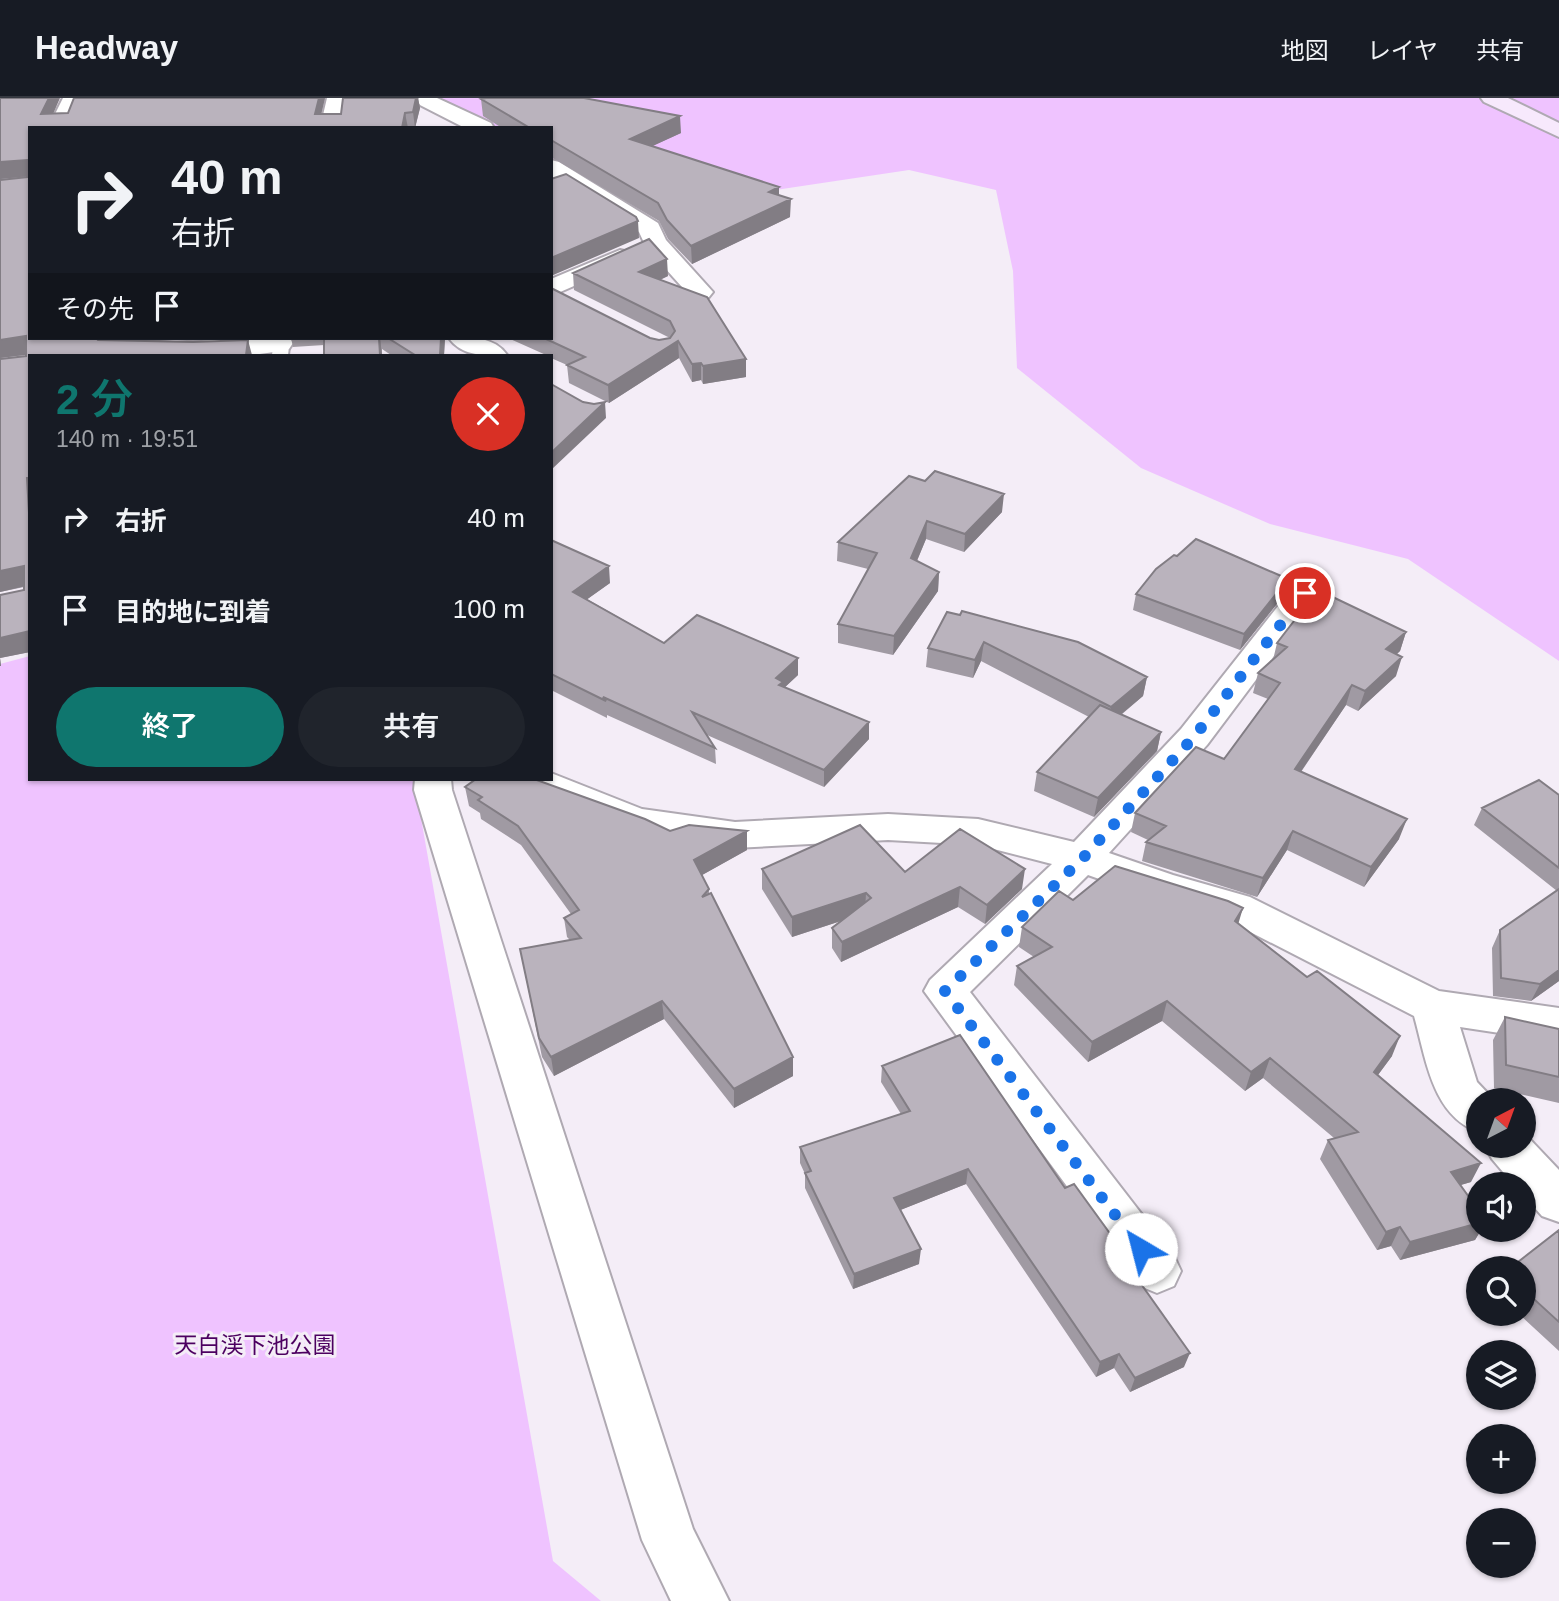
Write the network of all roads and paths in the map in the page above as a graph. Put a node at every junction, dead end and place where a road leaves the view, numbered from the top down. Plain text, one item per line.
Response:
1 (73, 98) edge
2 (337, 98) edge
3 (1492, 98) edge
4 (1528, 98) edge
5 (427, 101) dead end
6 (1559, 113) edge
7 (60, 126) edge
8 (331, 126) edge
9 (479, 126) edge
10 (1559, 131) edge
11 (553, 168) edge
12 (655, 242) junction
13 (553, 288) edge
14 (553, 290) edge
15 (700, 292) edge
16 (576, 303) edge
17 (466, 340) edge
18 (281, 345) edge
19 (133, 354) edge
20 (493, 354) edge
21 (1305, 593) dead end
22 (433, 781) edge
23 (536, 781) edge
24 (1083, 858) junction
25 (1432, 1006) junction
26 (1559, 1025) edge
27 (1466, 1100) edge
28 (1519, 1158) edge
29 (1559, 1202) edge
30 (1157, 1271) dead end
31 (701, 1601) edge

1 - 7 street
2 - 8 street
3 - 10 street
4 - 6 street
5 - 9 street
11 - 12 street
12 - 13 street
12 - 15 street
14 - 16 street
17 - 20 street
18 - 19 street
21 - 24 street
22 - 31 street
23 - 24 street
24 - 25 street
24 - 30 street
25 - 26 street
25 - 27 street
28 - 29 street

